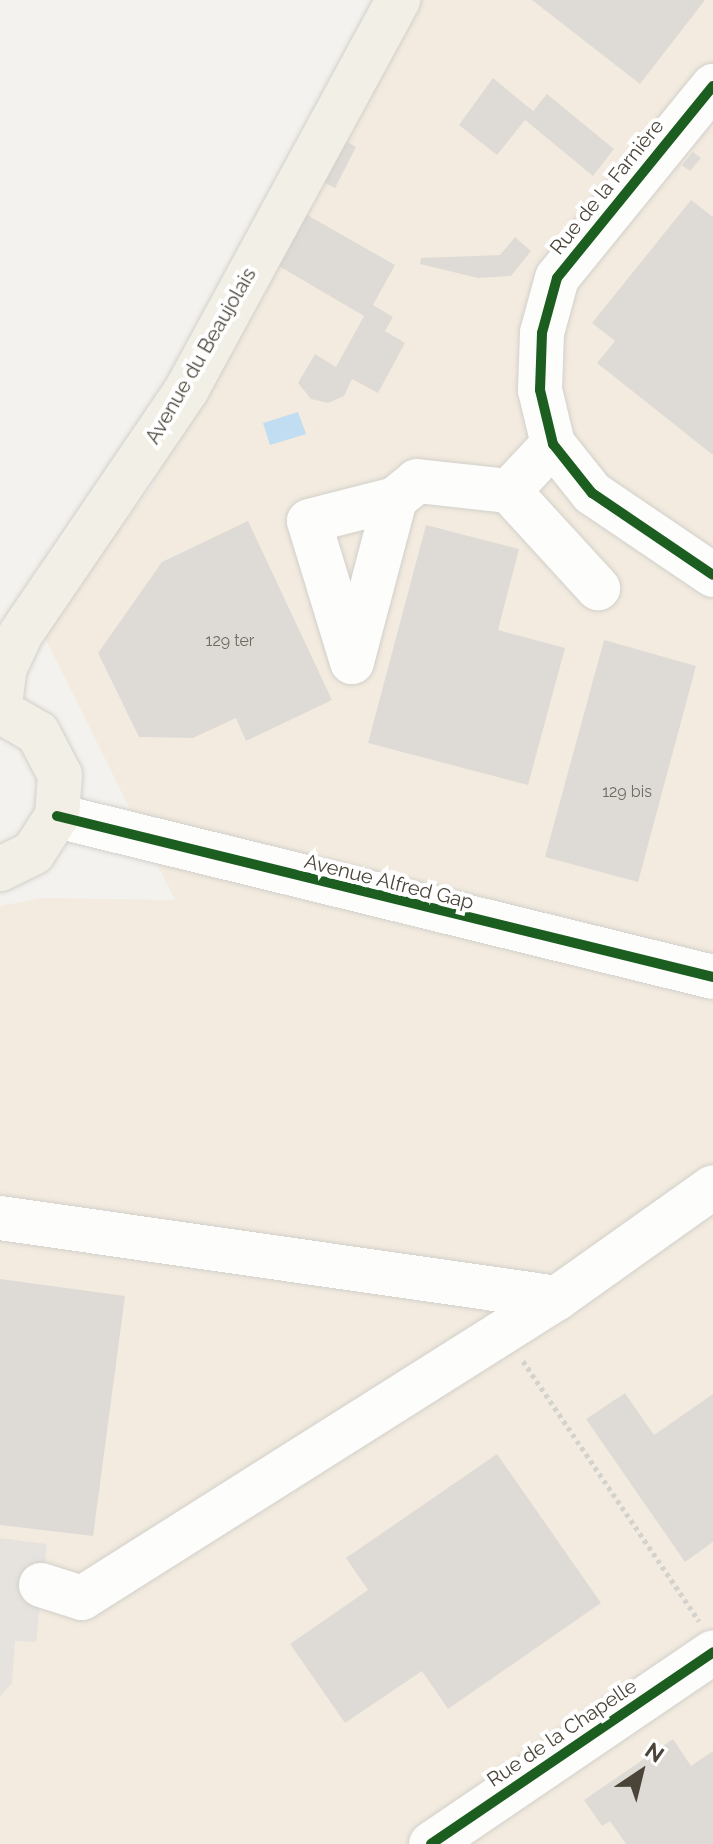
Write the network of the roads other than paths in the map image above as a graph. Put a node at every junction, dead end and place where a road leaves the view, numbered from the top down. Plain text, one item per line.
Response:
1 (398, 0) edge
2 (713, 86) edge
3 (553, 444) junction
4 (509, 491) junction
5 (395, 499) dead end
6 (713, 575) edge
7 (598, 588) dead end
8 (0, 708) edge
9 (57, 816) junction
10 (0, 869) edge
11 (713, 977) edge
12 (713, 1187) edge
13 (0, 1218) edge
14 (557, 1298) junction
15 (41, 1585) dead end
16 (709, 1640) edge
17 (431, 1844) edge

1 - 8 main road, Avenue du Beaujolais
2 - 3 street, Rue de la Farnière
3 - 4 street
3 - 6 street, Rue de la Farnière
4 - 5 street
4 - 7 street
8 - 9 main road
9 - 10 main road
9 - 11 street, Avenue Alfred Gap
12 - 14 street
13 - 14 street
14 - 15 street
16 - 17 street, Rue de la Chapelle

